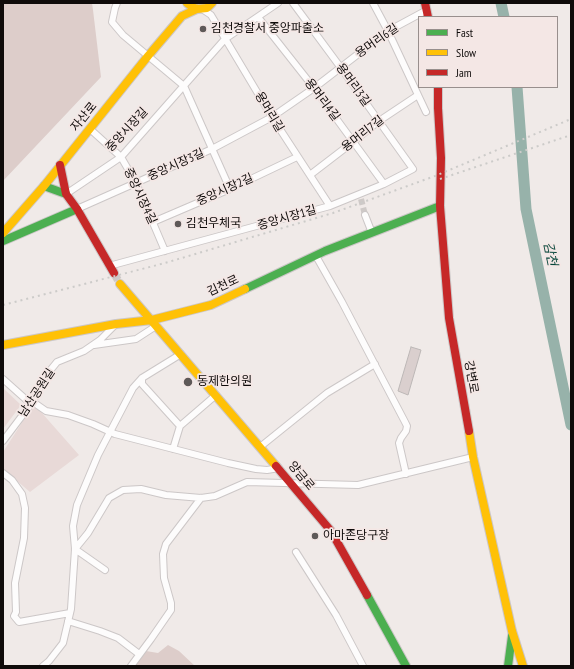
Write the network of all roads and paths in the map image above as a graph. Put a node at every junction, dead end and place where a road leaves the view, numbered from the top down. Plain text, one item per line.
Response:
1 (117, 3) edge
2 (186, 3) edge
3 (278, 3) edge
4 (293, 3) edge
5 (373, 3) edge
6 (212, 4) edge
7 (199, 9) junction
8 (427, 10) edge
9 (211, 15) junction
10 (182, 16) junction
11 (258, 16) junction
12 (388, 31) junction
13 (225, 39) junction
14 (148, 56) junction
15 (341, 68) junction
16 (184, 86) junction
17 (314, 88) junction
18 (438, 88) edge
19 (418, 95) junction
20 (426, 112) dead end
21 (272, 118) junction
22 (379, 121) junction
23 (90, 129) junction
24 (353, 142) junction
25 (212, 149) junction
26 (122, 157) junction
27 (297, 157) junction
28 (60, 165) junction
29 (413, 169) joint
30 (310, 175) junction
31 (136, 183) junction
32 (384, 184) junction
33 (44, 186) junction
34 (230, 188) junction
35 (66, 194) junction
36 (330, 206) junction
37 (440, 206) junction
38 (77, 209) junction
39 (365, 215) tunnel mouth
40 (153, 222) junction
41 (3, 233) edge
42 (372, 233) junction
43 (3, 241) edge
44 (165, 251) junction
45 (316, 256) junction
46 (111, 270) joint
47 (120, 284) tunnel mouth
48 (154, 323) junction
49 (116, 324) junction
50 (3, 345) edge
51 (92, 345) junction
52 (181, 354) junction
53 (375, 364) junction
54 (142, 378) junction
55 (3, 379) edge
56 (216, 395) junction
57 (32, 403) junction
58 (180, 426) junction
59 (110, 432) junction
60 (3, 441) edge
61 (260, 447) junction
62 (173, 449) junction
63 (473, 457) junction
64 (279, 468) junction
65 (3, 473) edge
66 (406, 474) junction
67 (291, 483) junction
68 (201, 498) junction
69 (75, 549) junction
70 (296, 552) dead end
71 (105, 570) dead end
72 (70, 613) junction
73 (68, 621) junction
74 (512, 631) junction
75 (139, 654) junction
76 (43, 666) edge
77 (130, 666) edge
78 (363, 666) edge
79 (406, 666) edge
80 (508, 666) edge
81 (522, 666) edge

1 - 14 street
2 - 7 street
2 - 10 street
3 - 11 street, 중앙시장길
4 - 15 street, 용머리3길
5 - 12 street
6 - 7 street
6 - 9 street
7 - 9 street, 용머리길
7 - 10 street
8 - 12 street, 용머리6길
9 - 13 street, 용머리길
10 - 14 street, 자산로
11 - 13 street, 중앙시장길
11 - 17 street, 용머리4길
12 - 15 street, 용머리6길
12 - 19 street
13 - 16 street, 중앙시장길
13 - 21 street, 용머리길
14 - 16 street
14 - 23 street, 자산로
15 - 17 street, 용머리6길
15 - 22 street, 용머리3길
16 - 25 street
16 - 26 street, 중앙시장길
17 - 21 street, 용머리6길
17 - 24 street, 용머리4길
18 - 37 street, 강변로
19 - 20 street
19 - 22 street, 용머리7길
21 - 25 street, 중앙시장3길
21 - 27 street, 용머리길
22 - 24 street, 용머리7길
22 - 29 street, 용머리3길
23 - 26 street, 중앙시장4길
23 - 28 street, 자산로
24 - 30 street, 용머리7길
24 - 32 street, 용머리4길
25 - 31 street, 중앙시장3길
25 - 34 street
26 - 31 street, 중앙시장4길
26 - 35 street, 중앙시장길
27 - 30 street, 용머리길
27 - 34 street, 중앙시장2길
28 - 33 street, 자산로
28 - 35 street
29 - 32 street, 중앙시장1길
30 - 36 street, 용머리길
31 - 38 street, 중앙시장3길
31 - 40 street, 중앙시장4길
32 - 36 street, 중앙시장1길
33 - 35 street
33 - 41 street, 자산로
34 - 40 street, 중앙시장2길
35 - 38 street
36 - 44 street, 중앙시장1길
37 - 42 street, 김천로
37 - 63 street, 강변로
38 - 43 street
38 - 46 street
39 - 42 street
40 - 44 street, 중앙시장4길
42 - 45 street, 김천로
44 - 46 street, 중앙시장1길
45 - 48 street, 김천로
45 - 53 street
47 - 48 street
48 - 49 street, 김천로
48 - 51 street
48 - 52 street, 양금로
49 - 50 street, 김천로
49 - 51 street, 남산공원길
51 - 57 street, 남산공원길
52 - 54 street
52 - 56 street, 양금로
53 - 61 street
53 - 66 street
54 - 58 street
54 - 59 street
55 - 57 street
56 - 58 street
56 - 61 street, 양금로
57 - 59 street
57 - 60 street, 남산공원길
58 - 62 street
59 - 62 street
59 - 69 street
61 - 64 street, 양금로
62 - 64 street
63 - 66 street
63 - 74 street, 강변로
64 - 67 street, 양금로
65 - 72 street
66 - 67 street
67 - 68 street
67 - 79 street, 양금로
68 - 69 street
68 - 75 street
69 - 71 street
69 - 72 street
70 - 78 street
72 - 73 street
73 - 75 street
73 - 76 street
74 - 80 street
74 - 81 street, 강변로
75 - 77 street

